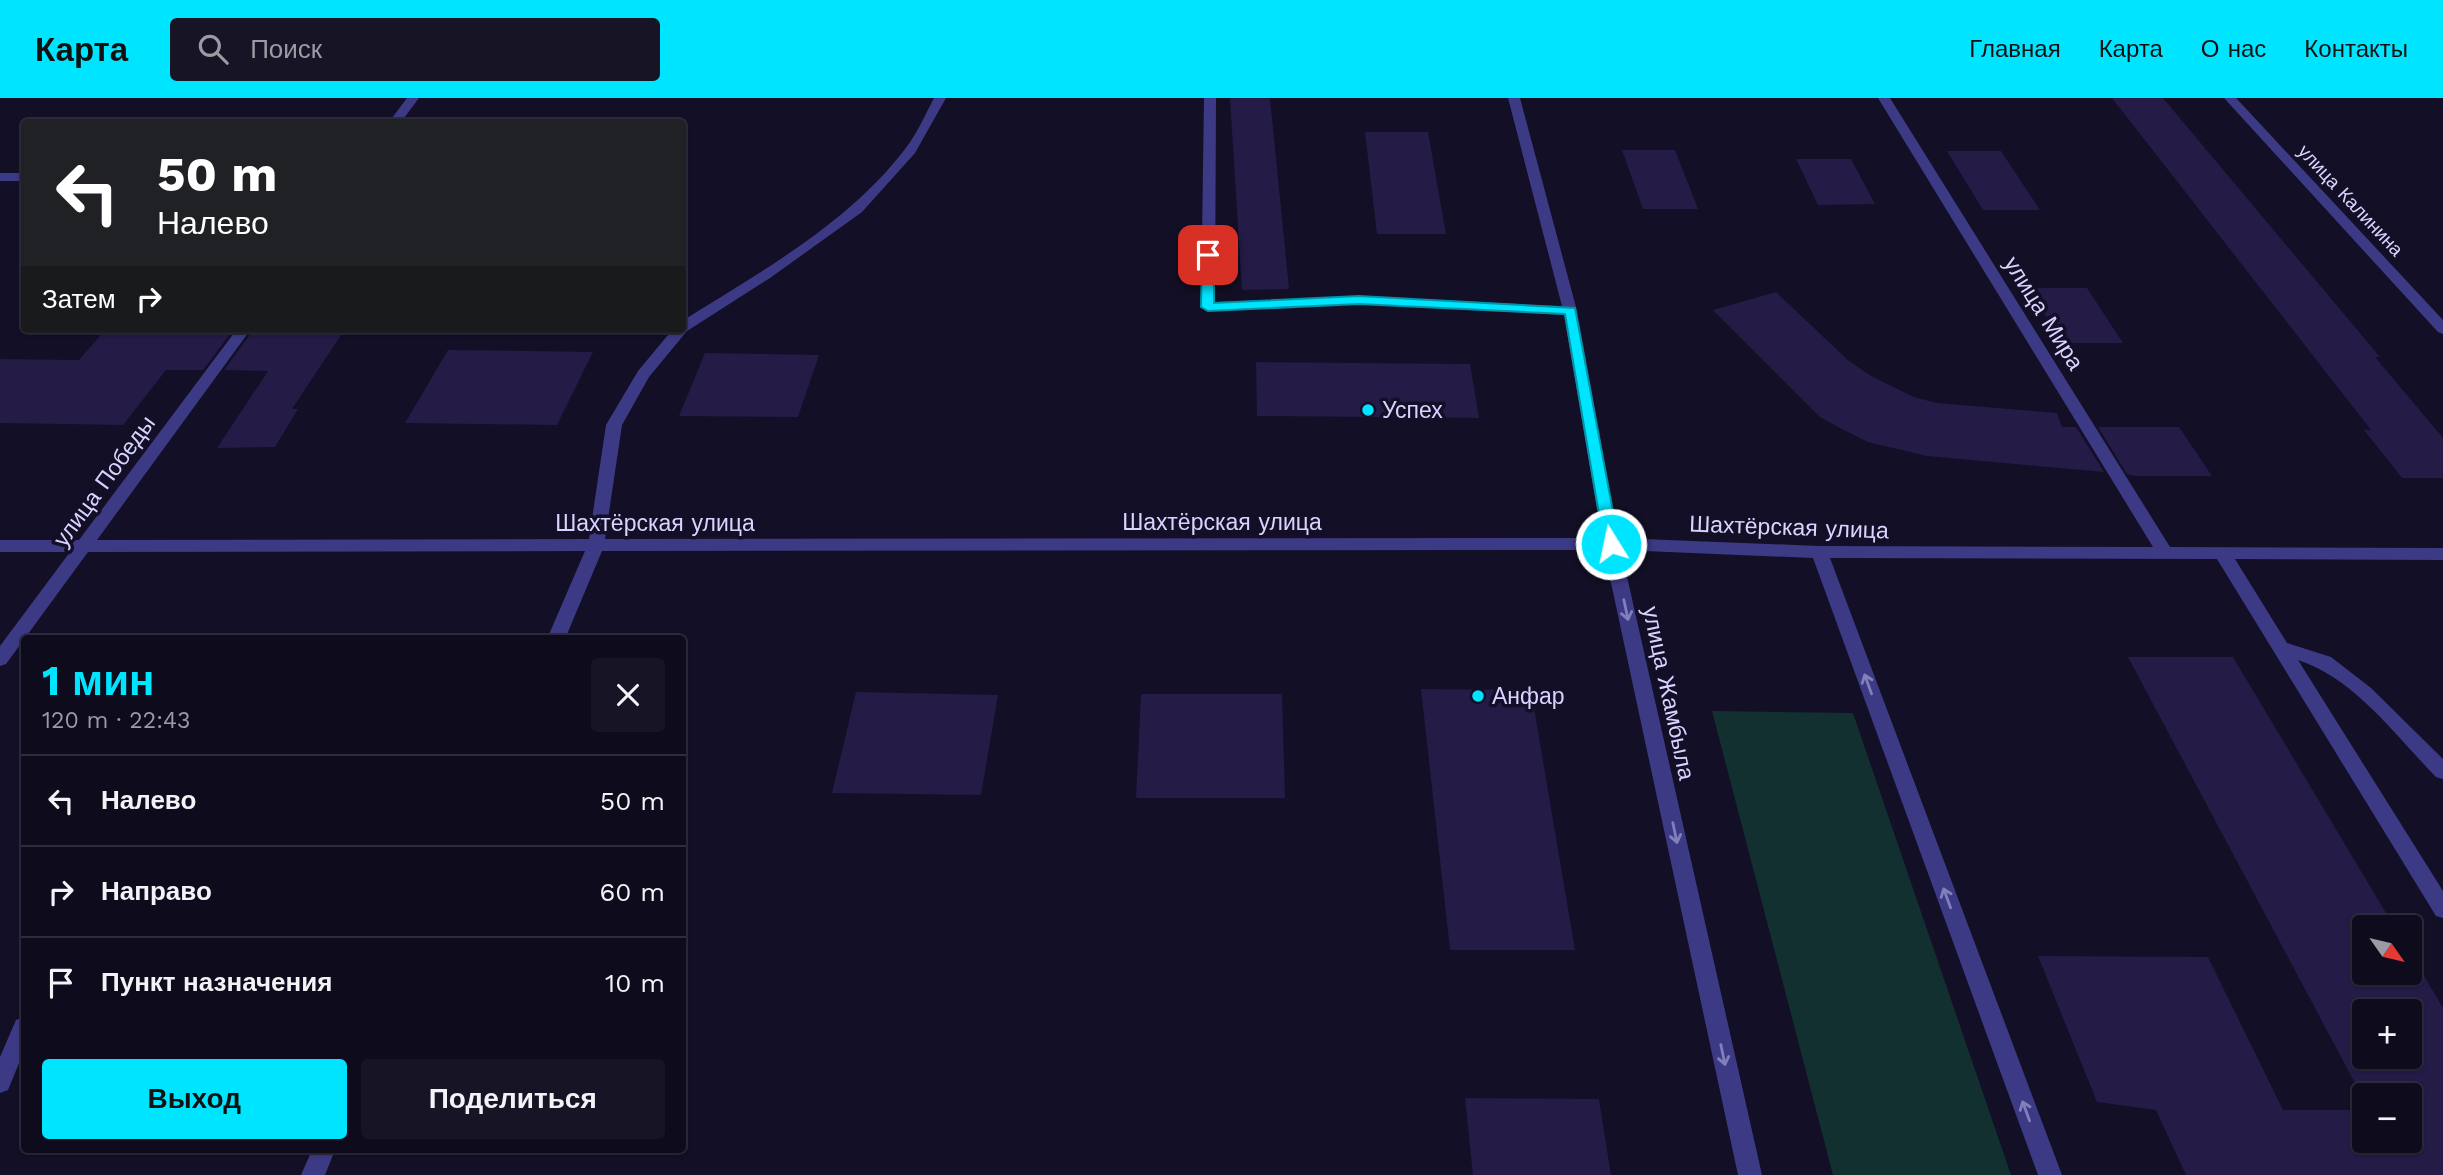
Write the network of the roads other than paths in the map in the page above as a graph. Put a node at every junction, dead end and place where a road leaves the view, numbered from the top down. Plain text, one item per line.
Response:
1 (413, 98) edge
2 (940, 98) edge
3 (1210, 98) edge
4 (1514, 98) edge
5 (1884, 98) edge
6 (2230, 98) edge
7 (397, 119) edge
8 (0, 177) edge
9 (21, 177) edge
10 (1570, 311) junction
11 (686, 325) edge
12 (2443, 329) edge
13 (241, 333) edge
14 (678, 333) edge
15 (1611, 544) junction
16 (0, 546) edge
17 (85, 546) junction
18 (596, 546) junction
19 (1819, 552) junction
20 (2165, 553) junction
21 (2222, 553) junction
22 (2443, 554) edge
23 (558, 635) edge
24 (2281, 648) junction
25 (0, 659) edge
26 (2443, 771) edge
27 (2443, 909) edge
28 (21, 1034) edge
29 (0, 1082) edge
30 (323, 1153) edge
31 (313, 1175) edge
32 (1750, 1175) edge
33 (2050, 1175) edge

1 - 7 street
2 - 11 street
3 - 10 street
4 - 10 street, улица Жамбыла
5 - 20 street, улица Мира
6 - 12 street, улица Калинина
8 - 9 street
10 - 15 street, улица Жамбыла
13 - 17 street, улица Победы
14 - 18 street
15 - 18 street, Шахтёрская улица
15 - 19 street, Шахтёрская улица
15 -> 32 street, улица Жамбыла
16 - 17 street, Шахтёрская улица
17 - 18 street, Шахтёрская улица
17 - 25 street, улица Победы
18 - 23 street
19 - 20 street, Шахтёрская улица
33 -> 19 street
20 - 21 street, Шахтёрская улица
21 - 22 street, Шахтёрская улица
21 - 24 street
24 - 26 street
24 - 27 street
28 - 29 street
30 - 31 street

